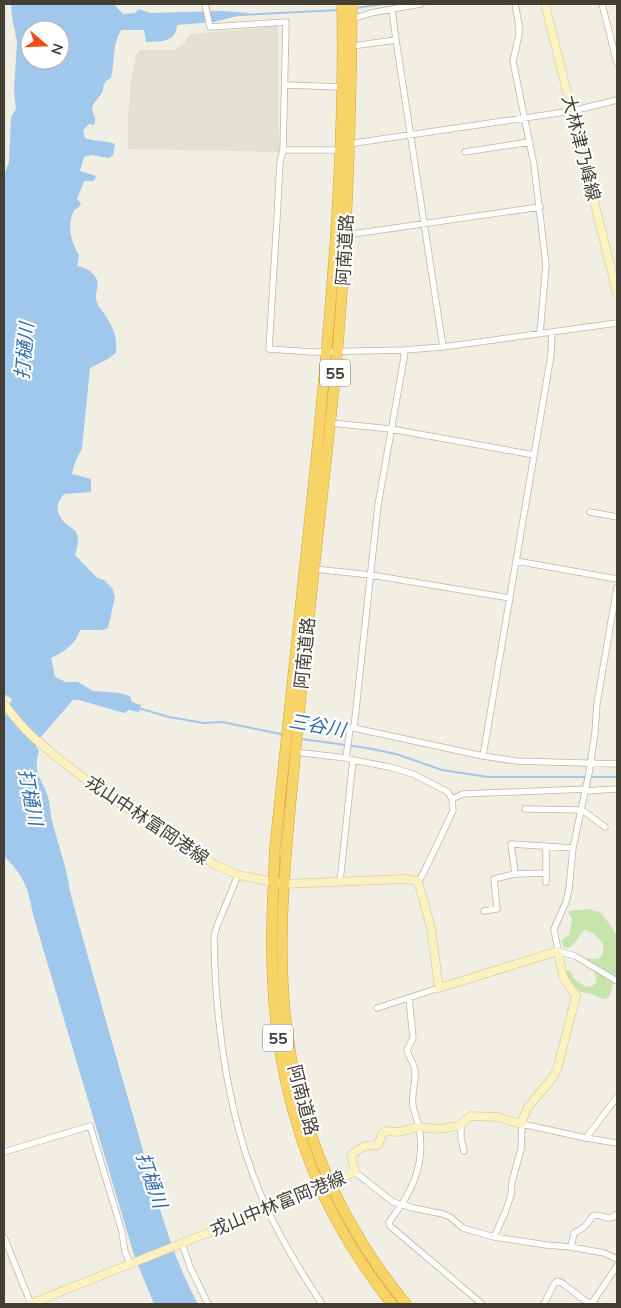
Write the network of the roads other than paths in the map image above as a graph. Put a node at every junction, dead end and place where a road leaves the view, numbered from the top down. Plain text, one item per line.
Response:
1 (342, 4) edge
2 (352, 4) edge
3 (421, 4) edge
4 (514, 4) edge
5 (545, 4) edge
6 (602, 4) edge
7 (206, 6) edge
8 (392, 9) junction
9 (349, 17) junction
10 (396, 40) junction
11 (352, 46) junction
12 (617, 63) edge
13 (285, 85) junction
14 (341, 87) junction
15 (617, 100) edge
16 (572, 111) junction
17 (526, 119) junction
18 (411, 135) junction
19 (530, 142) junction
20 (350, 143) junction
21 (283, 150) junction
22 (340, 150) junction
23 (465, 152) dead end
24 (540, 207) junction
25 (425, 224) junction
26 (346, 235) junction
27 (617, 293) edge
28 (617, 323) edge
29 (552, 332) junction
30 (540, 333) junction
31 (443, 347) junction
32 (404, 350) junction
33 (332, 351) junction
34 (331, 423) junction
35 (391, 430) junction
36 (534, 454) junction
37 (590, 512) dead end
38 (617, 516) edge
39 (516, 562) junction
40 (314, 569) junction
41 (371, 575) junction
42 (617, 578) edge
43 (617, 587) edge
44 (510, 598) junction
45 (5, 706) edge
46 (295, 726) junction
47 (351, 730) junction
48 (292, 749) junction
49 (346, 756) junction
50 (484, 756) junction
51 (353, 760) junction
52 (590, 764) junction
53 (617, 764) edge
54 (586, 788) junction
55 (617, 789) edge
56 (452, 799) junction
57 (525, 809) dead end
58 (582, 810) junction
59 (605, 827) dead end
60 (546, 846) junction
61 (573, 848) junction
62 (546, 873) junction
63 (515, 874) junction
64 (238, 875) junction
65 (340, 881) junction
66 (418, 881) junction
67 (546, 882) dead end
68 (278, 884) junction
69 (484, 911) dead end
70 (558, 951) junction
71 (617, 980) edge
72 (438, 988) junction
73 (409, 998) junction
74 (376, 1008) dead end
75 (617, 1097) edge
76 (522, 1124) junction
77 (461, 1125) junction
78 (419, 1128) junction
79 (586, 1138) junction
80 (617, 1143) edge
81 (4, 1152) edge
82 (464, 1152) dead end
83 (356, 1172) junction
84 (324, 1186) junction
85 (402, 1205) junction
86 (267, 1208) junction
87 (617, 1214) edge
88 (4, 1237) edge
89 (494, 1237) junction
90 (181, 1244) junction
91 (571, 1247) junction
92 (617, 1259) edge
93 (132, 1262) junction
94 (617, 1266) edge
95 (31, 1304) edge
96 (208, 1304) edge
97 (322, 1304) edge
98 (392, 1304) edge
99 (406, 1304) edge
100 (482, 1304) edge
101 (544, 1304) edge
102 (593, 1304) edge

1 - 9 highway, 阿南道路 / 55
2 - 9 highway, 阿南道路 / 55
3 - 8 street
4 - 17 street
5 - 16 main road, 大林津乃峰線
6 - 12 street
7 - 13 street
8 - 9 street
8 - 10 street
9 - 11 highway, 阿南道路 / 55
9 - 14 highway, 阿南道路 / 55
10 - 11 street
10 - 18 street
11 - 20 highway, 阿南道路 / 55
13 - 14 street
13 - 21 street
14 - 22 highway, 阿南道路 / 55
15 - 16 street
16 - 17 street
16 - 27 main road, 大林津乃峰線
17 - 18 street
17 - 19 street
18 - 20 street
18 - 25 street
19 - 23 street
19 - 24 street
20 - 22 street
20 - 26 highway, 阿南道路 / 55
21 - 22 street
21 - 33 street
22 - 33 highway, 阿南道路 / 55
24 - 25 street
24 - 30 street
25 - 26 street
25 - 31 street
26 - 33 highway, 阿南道路 / 55
28 - 29 street
29 - 30 street
29 - 36 street
30 - 31 street
31 - 32 street
32 - 33 street
32 - 35 street
33 - 34 highway, 阿南道路 / 55
33 - 46 highway, 阿南道路 / 55
34 - 35 street
34 - 40 highway, 阿南道路 / 55
35 - 36 street
35 - 41 street
36 - 39 street
37 - 38 street
39 - 42 street
39 - 44 street
40 - 41 street
40 - 46 highway, 阿南道路 / 55
41 - 44 street
41 - 47 street
43 - 52 street
44 - 50 street
45 - 64 main road, 戎山中林富岡港線
46 - 47 street
46 - 48 highway, 阿南道路 / 55
47 - 49 street
47 - 50 street
48 - 49 street
48 - 68 highway, 阿南道路 / 55
49 - 51 street
50 - 52 street
51 - 56 street
51 - 65 street
52 - 53 street
52 - 54 street
54 - 55 street
54 - 56 street
54 - 58 street
56 - 66 street
57 - 58 street
58 - 59 street
58 - 61 street
60 - 61 street
60 - 62 street
60 - 63 street
61 - 70 street
62 - 63 street
62 - 67 street
63 - 69 street
64 - 68 main road, 戎山中林富岡港線
64 - 86 street
65 - 66 main road, 戎山中林富岡港線
65 - 68 main road, 戎山中林富岡港線
66 - 72 main road
68 - 84 highway, 阿南道路 / 55
70 - 71 street
70 - 72 main road
70 - 76 main road
72 - 73 street
73 - 74 street
73 - 78 street
75 - 79 street
76 - 77 main road, 戎山中林富岡港線
76 - 79 street
76 - 89 street
77 - 78 main road, 戎山中林富岡港線
77 - 82 street
78 - 83 main road, 戎山中林富岡港線
78 - 85 street
79 - 80 street
81 - 93 street
83 - 84 main road, 戎山中林富岡港線
83 - 85 street
84 - 86 main road, 戎山中林富岡港線
84 - 98 highway, 阿南道路 / 55
84 - 99 highway, 阿南道路 / 55
85 - 89 street
85 - 100 street
86 - 90 main road, 戎山中林富岡港線
86 - 97 street
87 - 91 street
88 - 95 street
89 - 91 street
90 - 93 main road, 戎山中林富岡港線
90 - 96 street
91 - 92 street
93 - 95 main road, 戎山中林富岡港線
94 - 102 street
101 - 102 street

